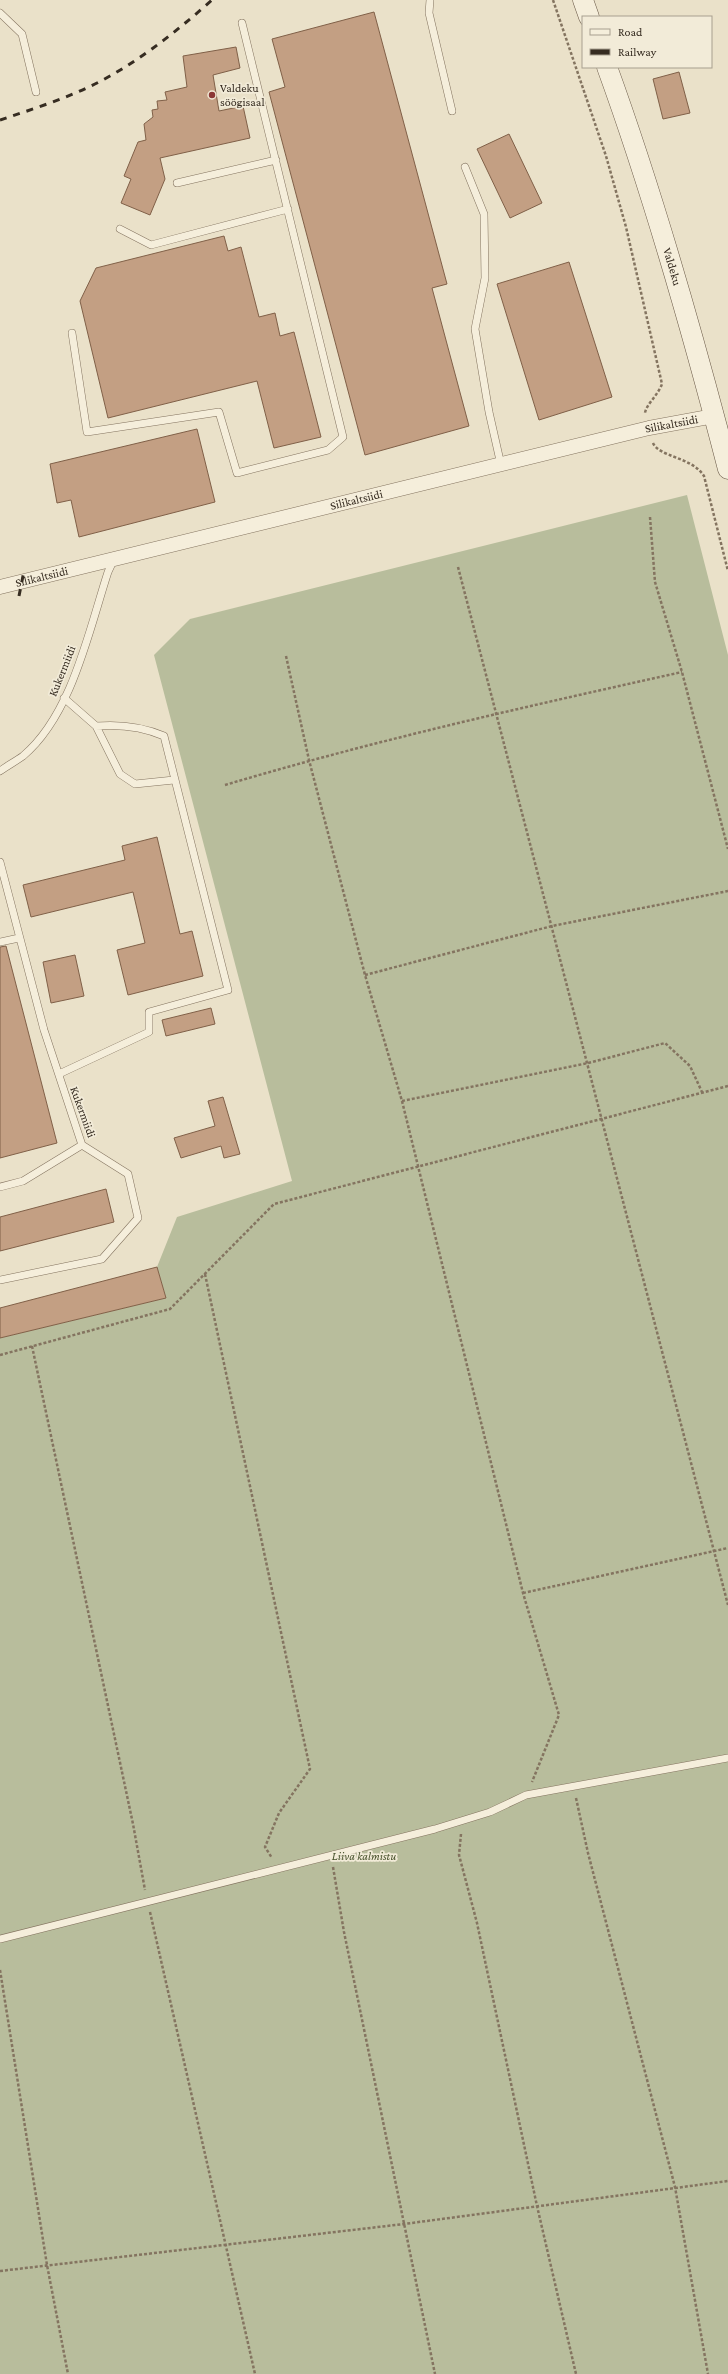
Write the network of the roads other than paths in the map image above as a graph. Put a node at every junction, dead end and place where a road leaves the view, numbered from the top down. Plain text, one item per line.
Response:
1 (430, 0) edge
2 (583, 0) edge
3 (0, 13) edge
4 (589, 16) edge
5 (242, 23) dead end
6 (607, 68) edge
7 (36, 92) dead end
8 (452, 111) dead end
9 (276, 160) junction
10 (465, 168) dead end
11 (177, 183) dead end
12 (288, 208) junction
13 (120, 229) dead end
14 (72, 333) dead end
15 (718, 416) junction
16 (501, 465) junction
17 (728, 469) edge
18 (114, 559) junction
19 (0, 587) edge
20 (64, 698) junction
21 (96, 726) junction
22 (0, 771) edge
23 (174, 780) junction
24 (0, 862) edge
25 (19, 938) junction
26 (0, 942) edge
27 (59, 1074) junction
28 (82, 1145) junction
29 (0, 1187) edge
30 (0, 1280) edge
31 (728, 1758) edge
32 (0, 1939) edge

1 - 8 lane
2 - 4 street
3 - 7 lane
5 - 9 lane
6 - 15 street, Valdeku
9 - 11 lane
9 - 12 lane
10 - 16 lane
12 - 13 lane
12 - 14 lane
15 - 16 street, Silikaltsiidi
15 - 17 street, Valdeku
16 - 18 street, Silikaltsiidi
18 - 19 street, Silikaltsiidi
18 - 20 lane, Kukermiidi
20 - 21 lane
20 - 22 lane, Kukermiidi
21 - 23 lane
21 - 23 lane
23 - 27 lane
24 - 25 lane, Kukermiidi
25 - 26 lane
25 - 27 lane, Kukermiidi
27 - 28 lane, Kukermiidi
28 - 29 lane
28 - 30 lane, Kukermiidi
31 - 32 lane

